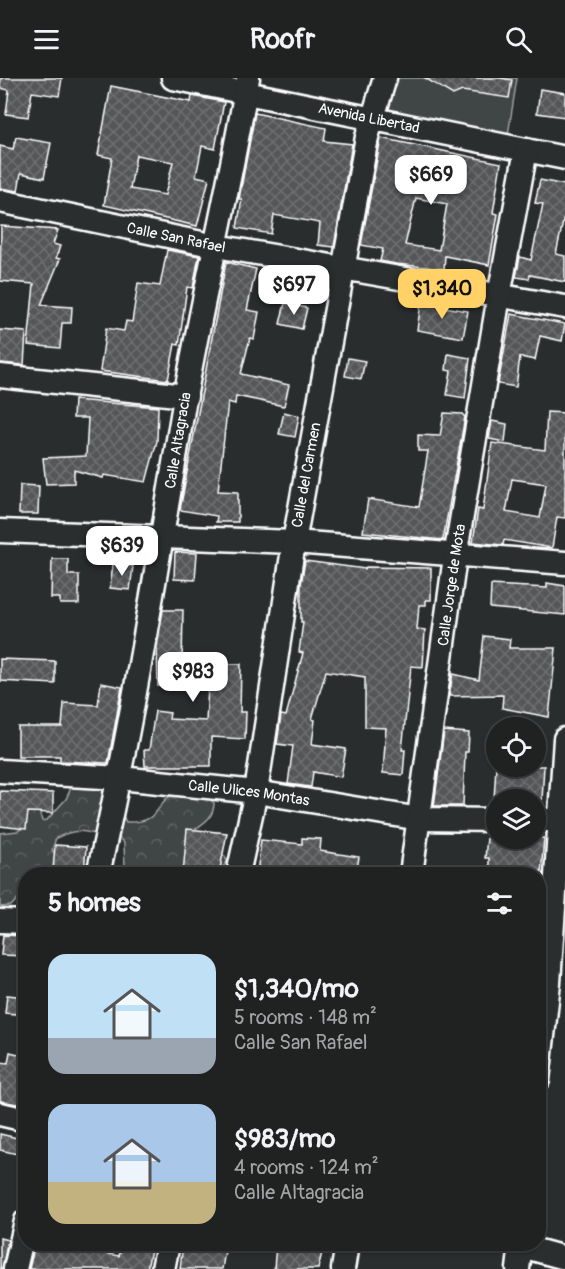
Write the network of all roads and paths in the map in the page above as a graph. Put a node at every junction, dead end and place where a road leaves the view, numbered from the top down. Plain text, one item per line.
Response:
1 (173, 78) edge
2 (385, 78) edge
3 (247, 86) edge
4 (373, 121) junction
5 (526, 150) junction
6 (565, 158) edge
7 (0, 201) edge
8 (216, 246) junction
9 (345, 268) junction
10 (499, 296) junction
11 (565, 308) edge
12 (0, 376) edge
13 (186, 396) junction
14 (0, 531) edge
15 (164, 537) junction
16 (294, 542) junction
17 (455, 557) junction
18 (565, 563) edge
19 (565, 739) edge
20 (0, 771) edge
21 (120, 778) junction
22 (563, 781) edge
23 (256, 792) junction
24 (420, 819) junction
25 (486, 820) edge
26 (546, 820) edge
27 (560, 820) junction
28 (100, 867) edge
29 (240, 867) edge
30 (412, 867) edge
31 (0, 921) edge
32 (18, 922) edge
33 (546, 962) edge
34 (0, 1114) edge
35 (18, 1118) edge
36 (19, 1251) edge
37 (167, 1251) edge
38 (346, 1251) edge
39 (519, 1251) edge
40 (542, 1251) edge
41 (565, 1258) edge
42 (15, 1269) edge
43 (163, 1269) edge
44 (343, 1269) edge
45 (518, 1269) edge

1 - 3 street, Avenida Libertad
2 - 4 street, Calle del Carmen
3 - 4 street, Avenida Libertad
3 - 8 street, Calle Altagracia
4 - 5 street, Avenida Libertad
4 - 9 street, Calle del Carmen
5 - 6 street, Avenida Libertad
5 - 10 street, Calle Jorge de Mota
7 - 8 street, Calle San Rafael
8 - 9 street, Calle San Rafael
8 - 13 street, Calle Altagracia
9 - 10 street, Calle San Rafael
9 - 16 street, Calle del Carmen
10 - 11 street, Calle San Rafael
10 - 17 street, Calle Jorge de Mota
12 - 13 street
13 - 15 street, Calle Altagracia
14 - 15 street
15 - 16 street
15 - 21 street, Calle Altagracia
16 - 17 street
16 - 23 street, Calle del Carmen
17 - 18 street
17 - 24 street, Calle Jorge de Mota
19 - 22 street
20 - 21 street, Calle Ulices Montas
21 - 23 street, Calle Ulices Montas
21 - 28 street, Calle Altagracia
22 - 27 street
23 - 24 street, Calle Ulices Montas
23 - 29 street, Calle del Carmen
24 - 25 street, Calle Ulices Montas
24 - 30 street, Calle Jorge de Mota
26 - 27 street
27 - 33 street
31 - 32 street
34 - 35 street
36 - 42 street
37 - 43 street
38 - 44 street
39 - 45 street
40 - 41 street

